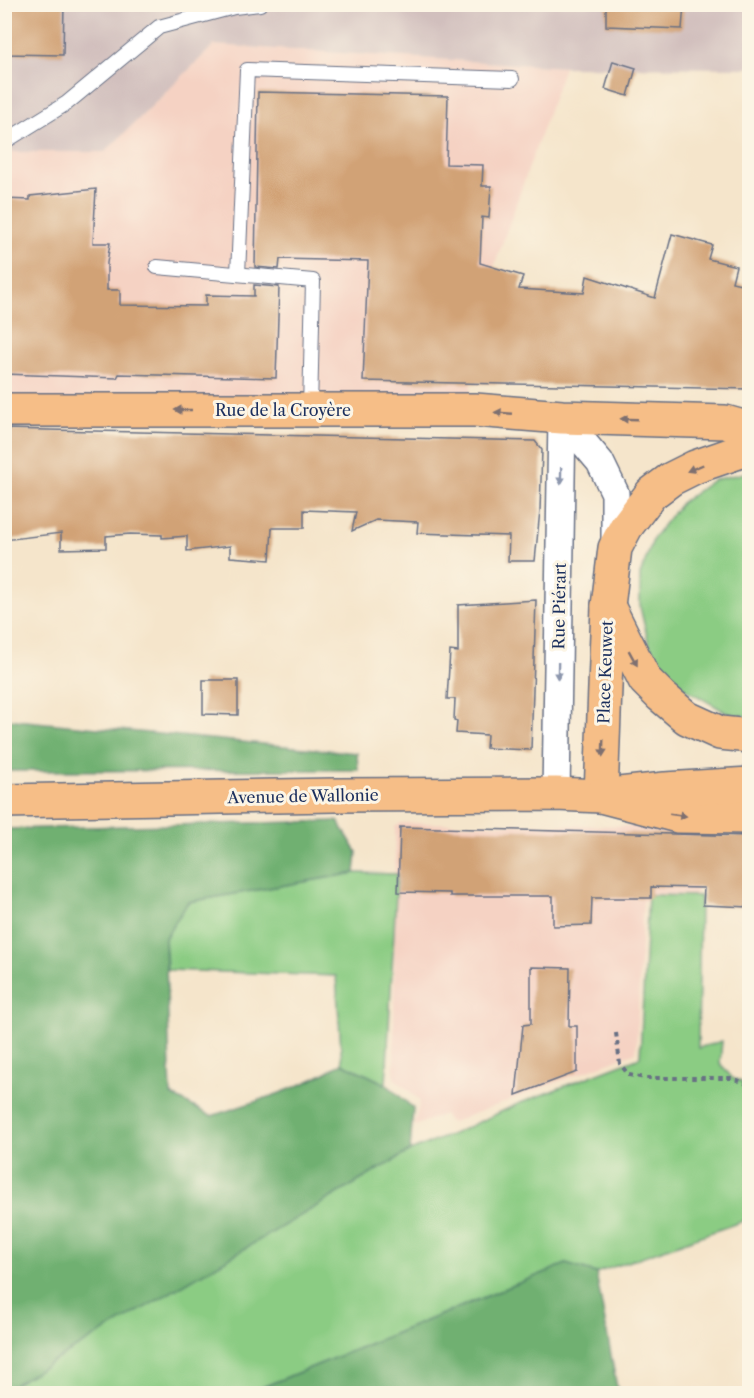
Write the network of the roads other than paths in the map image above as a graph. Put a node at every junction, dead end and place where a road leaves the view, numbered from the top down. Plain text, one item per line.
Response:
1 (260, 4) edge
2 (512, 79) dead end
3 (4, 141) edge
4 (157, 267) dead end
5 (238, 274) junction
6 (4, 410) edge
7 (310, 410) junction
8 (562, 417) junction
9 (750, 429) edge
10 (750, 448) edge
11 (615, 548) junction
12 (608, 606) junction
13 (750, 736) edge
14 (750, 784) edge
15 (556, 794) junction
16 (602, 796) junction
17 (4, 801) edge
18 (750, 817) edge

1 - 3 lane
2 - 5 lane
4 - 5 lane
5 - 7 lane
7 -> 6 main road, Rue de la Croyère
8 -> 7 main road, Rue de la Croyère
9 -> 8 main road, Rue de la Croyère
8 - 11 street, Place Keuwet
8 -> 15 street, Rue Piérart
10 -> 11 main road, Place Keuwet
11 - 12 main road, Place Keuwet
12 -> 13 main road
12 -> 16 main road, Place Keuwet
14 - 16 main road
15 - 16 main road, Avenue de Wallonie
15 - 17 main road, Avenue de Wallonie
16 -> 18 main road

